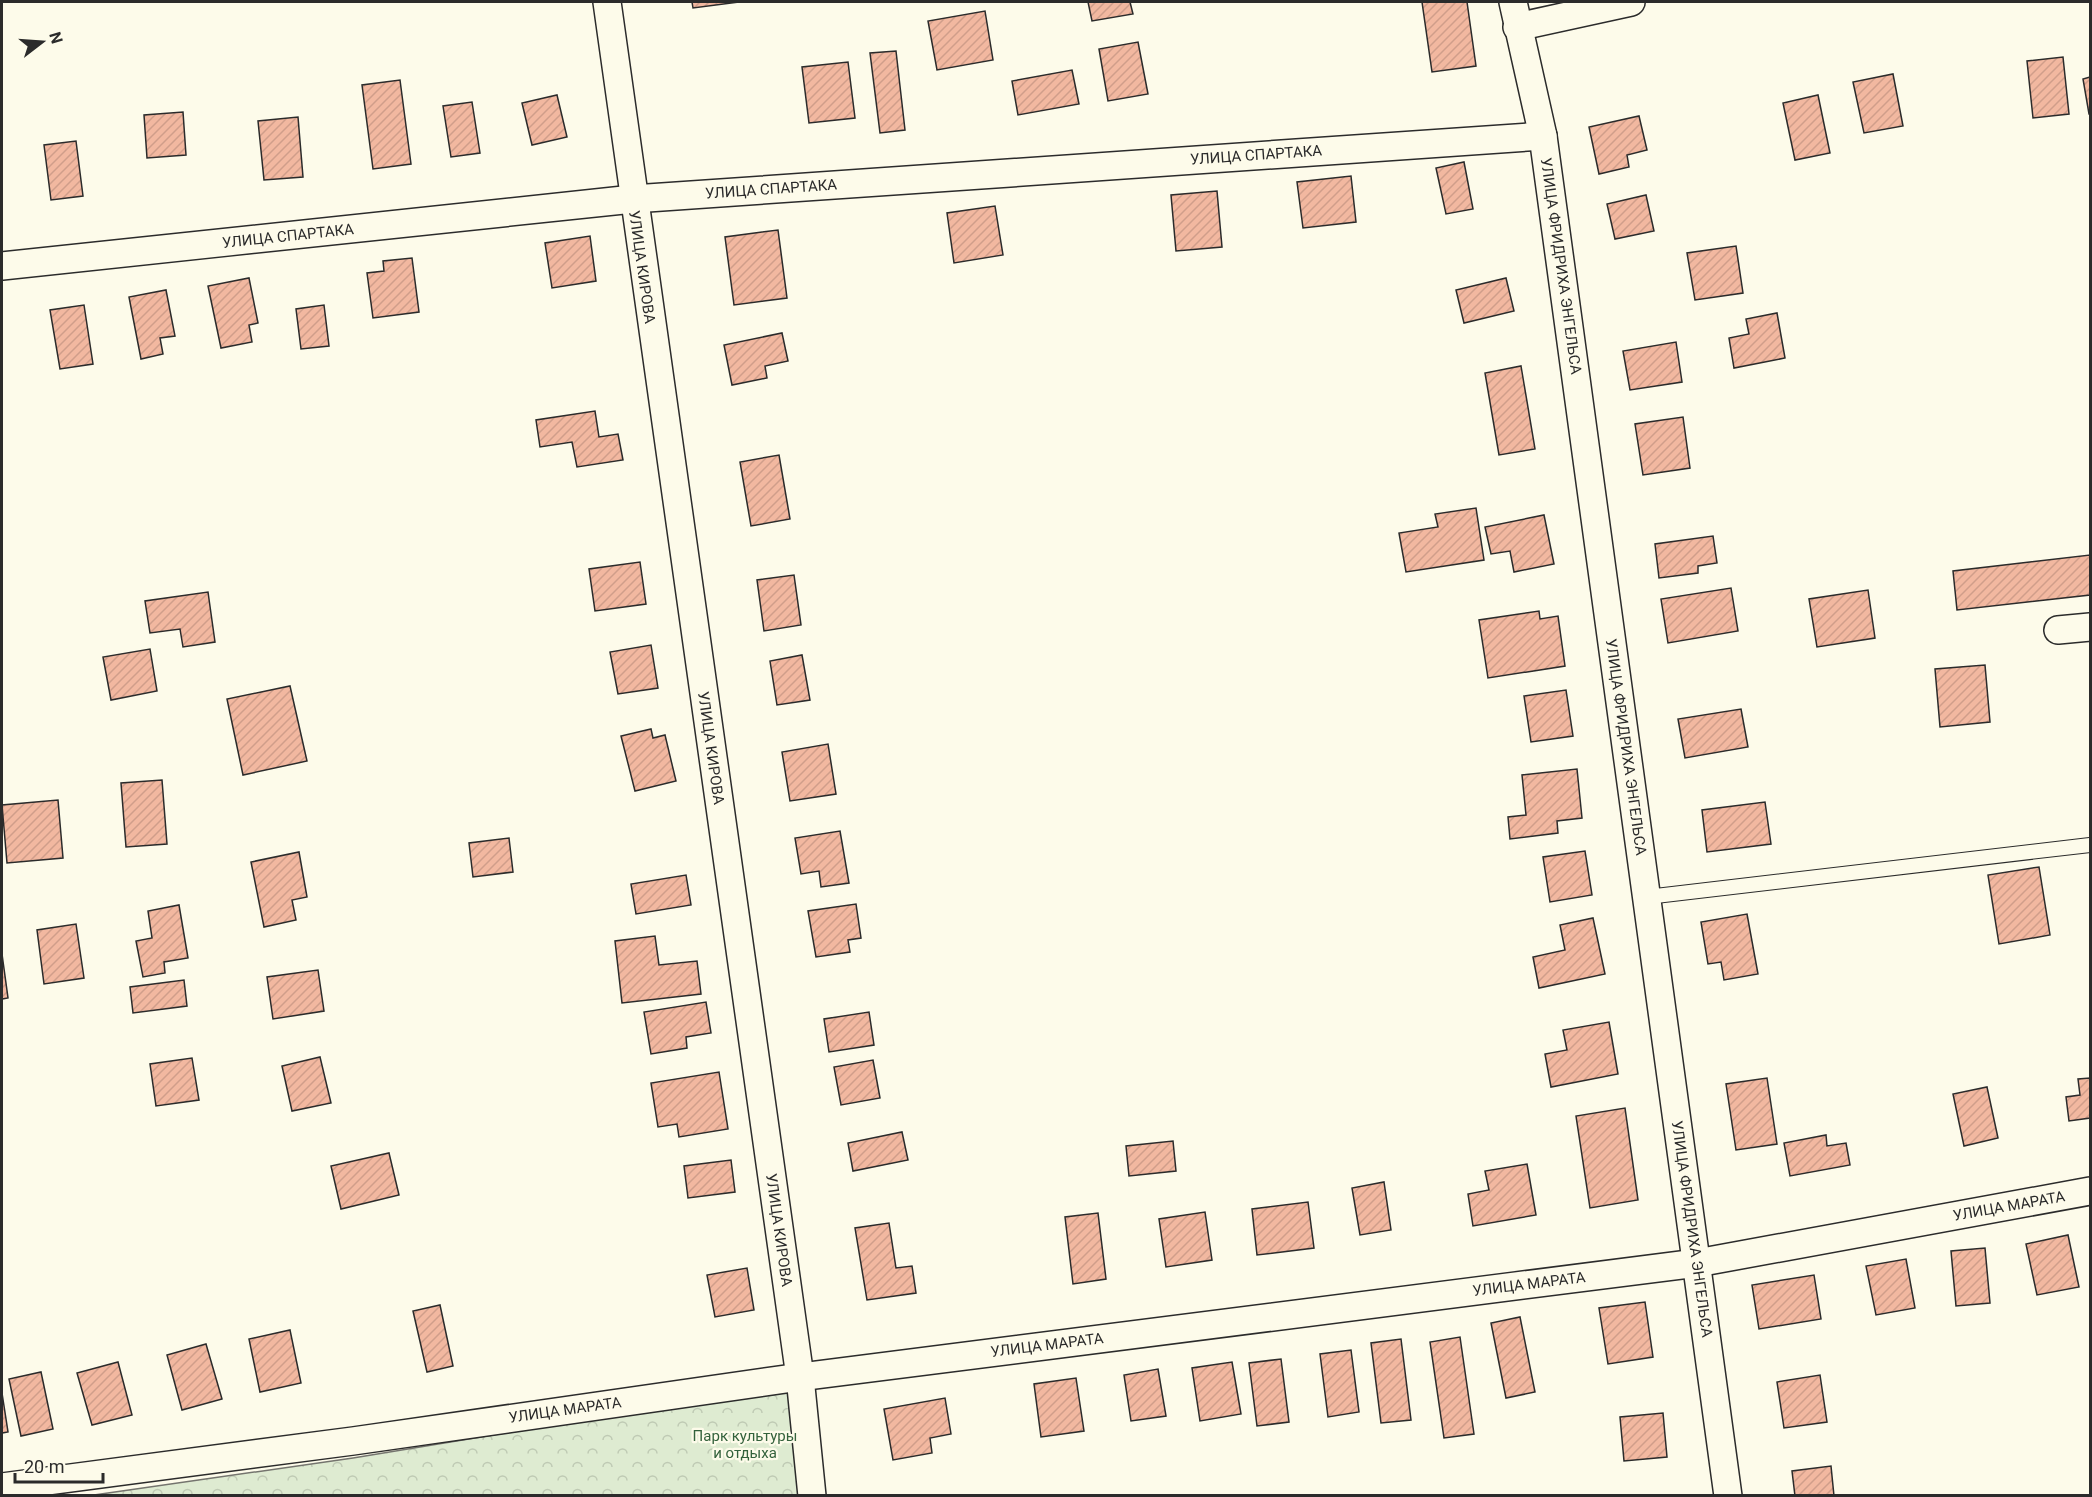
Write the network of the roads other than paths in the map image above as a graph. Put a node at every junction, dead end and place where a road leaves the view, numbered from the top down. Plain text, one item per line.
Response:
1 (607, 2) edge
2 (1631, 2) edge
3 (1515, 14) edge
4 (1543, 136) junction
5 (633, 198) junction
6 (2, 266) edge
7 (2091, 627) edge
8 (2058, 630) dead end
9 (2091, 845) edge
10 (1647, 897) junction
11 (2091, 1191) edge
12 (1696, 1263) junction
13 (800, 1377) junction
14 (2, 1487) edge
15 (812, 1496) edge
16 (1728, 1496) edge

1 - 5 street, УЛИЦА КИРОВА
2 - 3 street
3 - 4 street, УЛИЦА ФРИДРИХА ЭНГЕЛЬСА
4 - 5 street, УЛИЦА СПАРТАКА
4 - 10 street, УЛИЦА ФРИДРИХА ЭНГЕЛЬСА
5 - 6 street, УЛИЦА СПАРТАКА
5 - 13 street, УЛИЦА КИРОВА
7 - 8 street
9 - 10 lane
10 - 12 street, УЛИЦА ФРИДРИХА ЭНГЕЛЬСА
11 - 12 street, УЛИЦА МАРАТА
12 - 13 street, УЛИЦА МАРАТА
12 - 16 street, УЛИЦА ФРИДРИХА ЭНГЕЛЬСА
13 - 14 street, УЛИЦА МАРАТА
13 - 15 street, УЛИЦА КИРОВА

